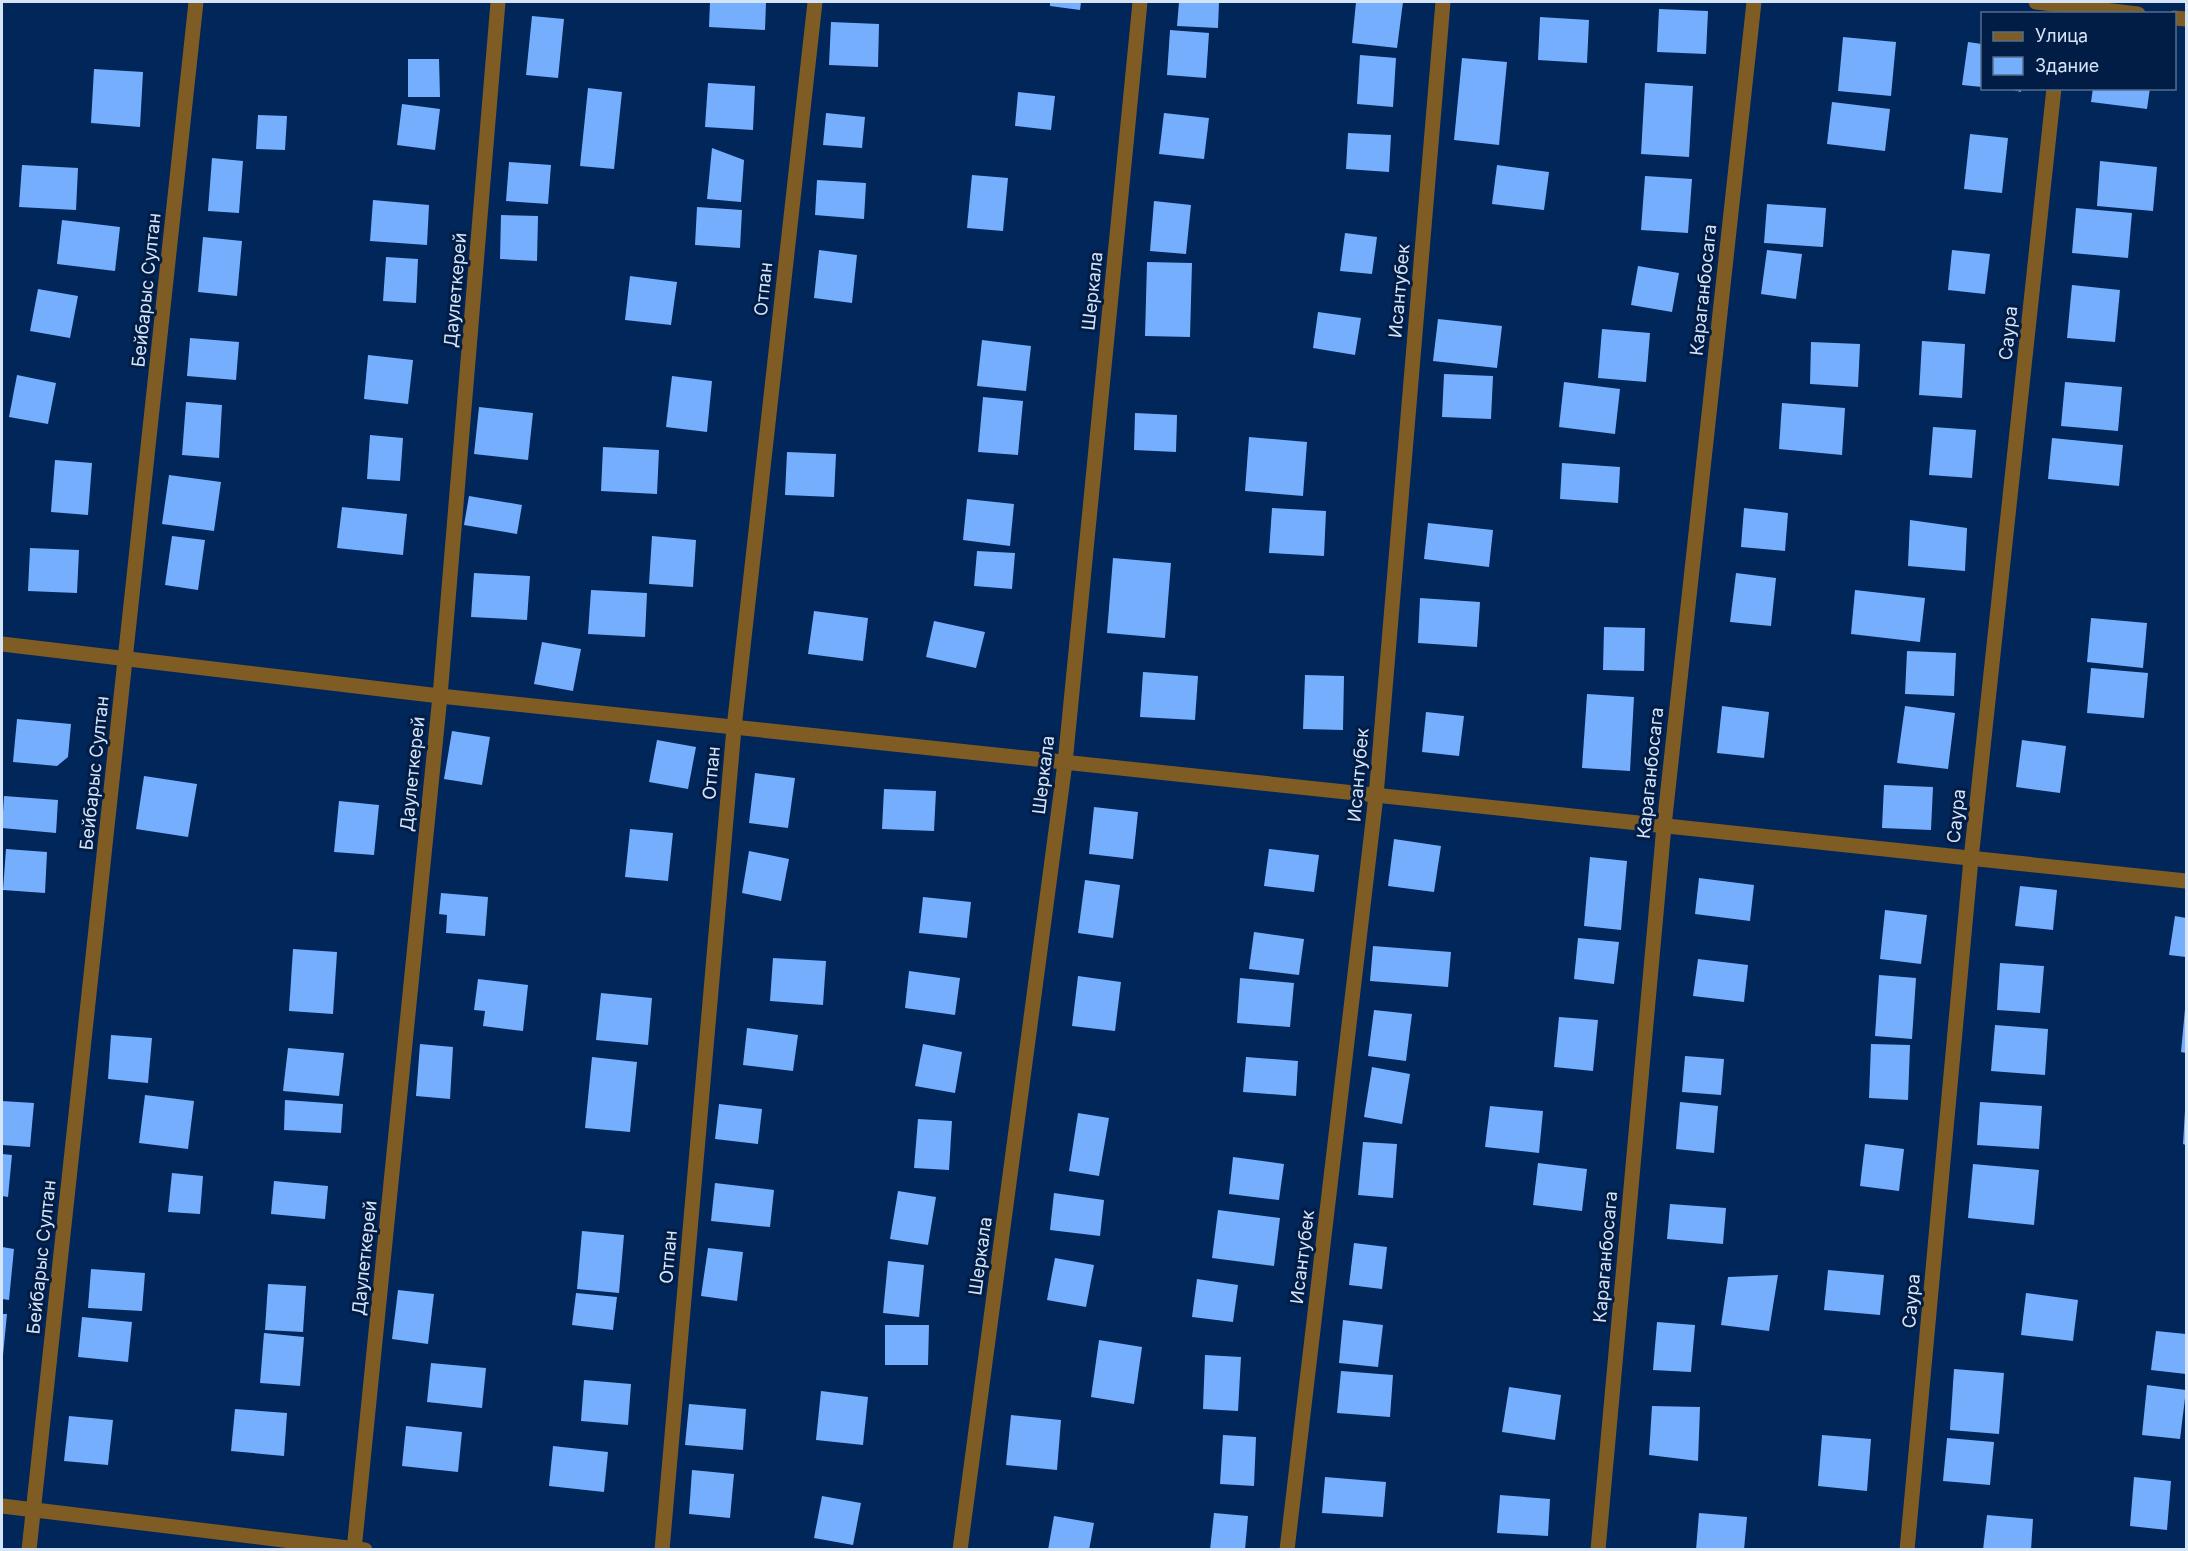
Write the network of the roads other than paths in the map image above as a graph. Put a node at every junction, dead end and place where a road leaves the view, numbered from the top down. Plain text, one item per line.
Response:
1 (196, 2) edge
2 (498, 2) edge
3 (815, 2) edge
4 (1140, 2) edge
5 (1443, 2) edge
6 (1754, 2) edge
7 (2036, 2) edge
8 (2063, 7) edge
9 (2117, 12) edge
10 (2054, 90) edge
11 (2, 644) edge
12 (126, 659) junction
13 (440, 696) junction
14 (734, 728) junction
15 (1065, 763) junction
16 (1376, 796) junction
17 (1664, 826) junction
18 (1971, 859) junction
19 (2187, 881) edge
20 (2, 1506) edge
21 (32, 1510) junction
22 (354, 1549) edge
23 (28, 1550) edge
24 (365, 1550) edge
25 (662, 1550) edge
26 (960, 1550) edge
27 (1287, 1550) edge
28 (1598, 1550) edge
29 (1907, 1550) edge

1 - 12 street, Бейбарыс Султан
2 - 13 street, Даулеткерей
3 - 14 street, Отпан
4 - 15 street, Шеркала
5 - 16 street, Исантубек
6 - 17 street, Караганбосага
7 - 8 street
8 - 9 street
10 - 18 street, Саура
11 - 12 street
12 - 13 street
12 - 21 street, Бейбарыс Султан
13 - 14 street
13 - 22 street, Даулеткерей
14 - 15 street
14 - 25 street, Отпан
15 - 16 street
15 - 26 street, Шеркала
16 - 17 street
16 - 27 street, Исантубек
17 - 18 street
17 - 28 street, Караганбосага
18 - 19 street
18 - 29 street, Саура
20 - 21 street
21 - 22 street
21 - 23 street, Бейбарыс Султан
22 - 24 street

